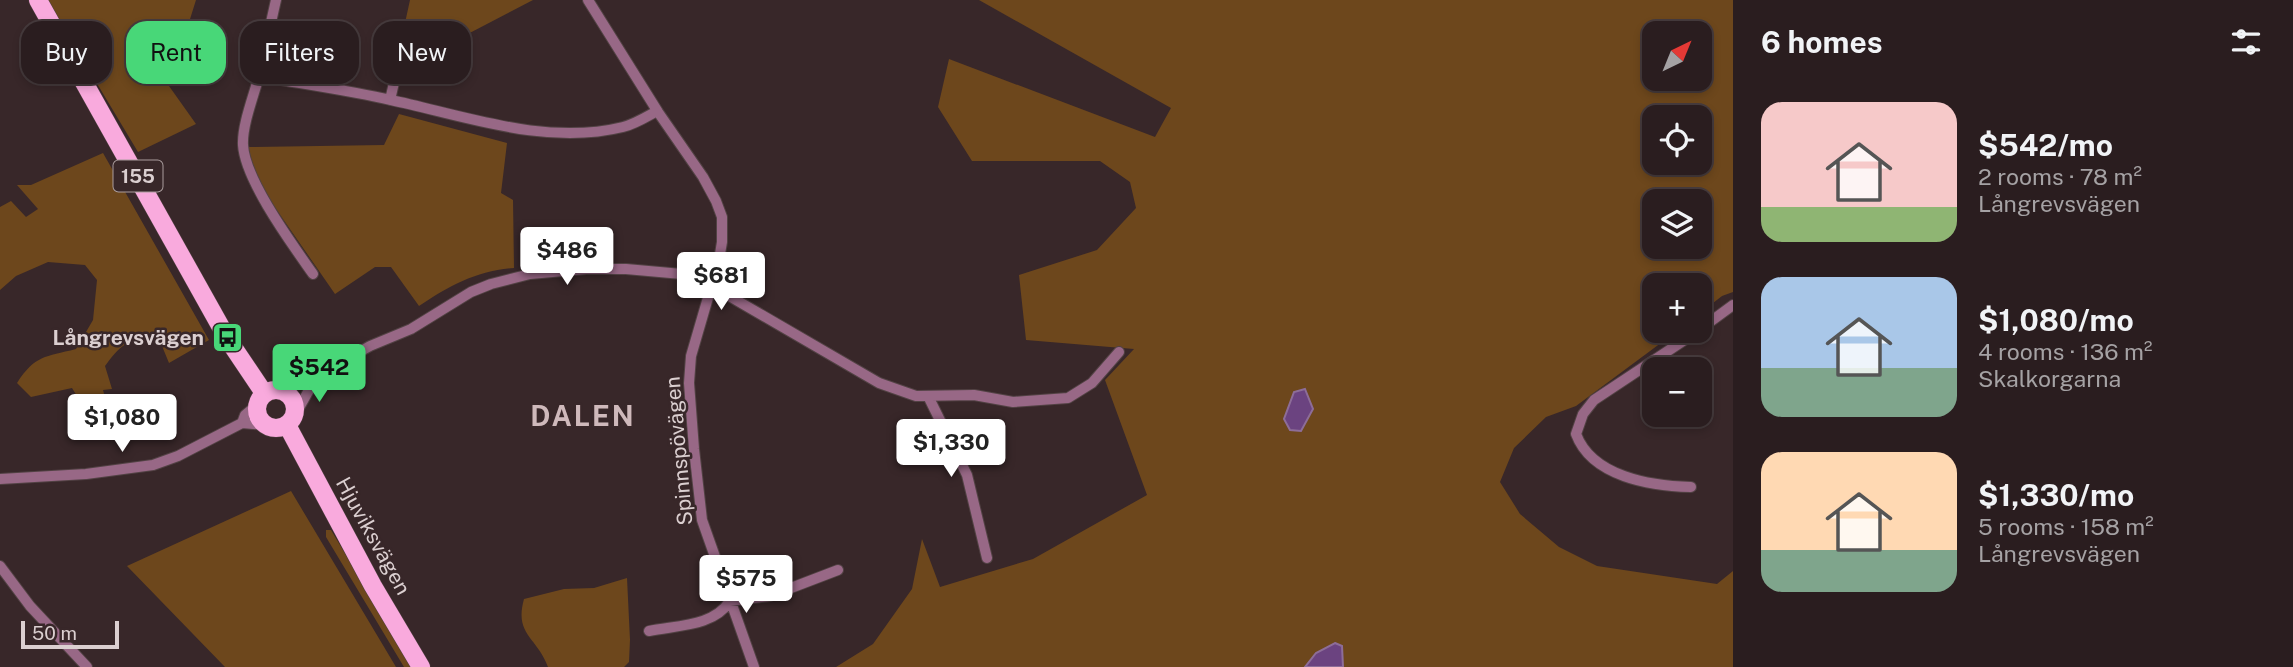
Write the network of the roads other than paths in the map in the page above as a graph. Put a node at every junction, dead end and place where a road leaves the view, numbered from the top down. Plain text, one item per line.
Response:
1 (38, 0) edge
2 (276, 0) edge
3 (588, 0) edge
4 (271, 21) edge
5 (256, 84) edge
6 (302, 84) edge
7 (394, 84) edge
8 (390, 100) junction
9 (657, 111) junction
10 (313, 274) dead end
11 (713, 285) junction
12 (1733, 305) edge
13 (1712, 320) edge
14 (1680, 343) edge
15 (1119, 352) dead end
16 (317, 376) junction
17 (267, 396) junction
18 (928, 396) junction
19 (291, 419) junction
20 (242, 423) junction
21 (267, 425) junction
22 (0, 479) edge
23 (1691, 486) dead end
24 (987, 558) dead end
25 (0, 566) edge
26 (838, 570) dead end
27 (730, 601) junction
28 (649, 631) dead end
29 (87, 667) edge
30 (421, 667) edge
31 (754, 667) edge

1 - 17 main road, Hjuviksvägen / 155
2 - 4 street
3 - 9 street, Spinnspövägen
5 - 10 street
6 - 8 street
7 - 8 street
8 - 9 street
9 - 11 street, Spinnspövägen
11 - 16 street
11 - 18 street
11 - 27 street, Spinnspövägen
12 - 13 street
14 - 23 street
15 - 18 street
16 - 17 street
16 - 19 street
17 - 19 main road, Hjuviksvägen / 155
17 - 20 street
17 - 21 main road, Hjuviksvägen / 155
18 - 24 street
19 - 21 main road
19 - 30 main road, Hjuviksvägen / 155
20 - 21 street
20 - 22 street
25 - 29 street
26 - 27 street
27 - 28 street
27 - 31 street, Spinnspövägen

